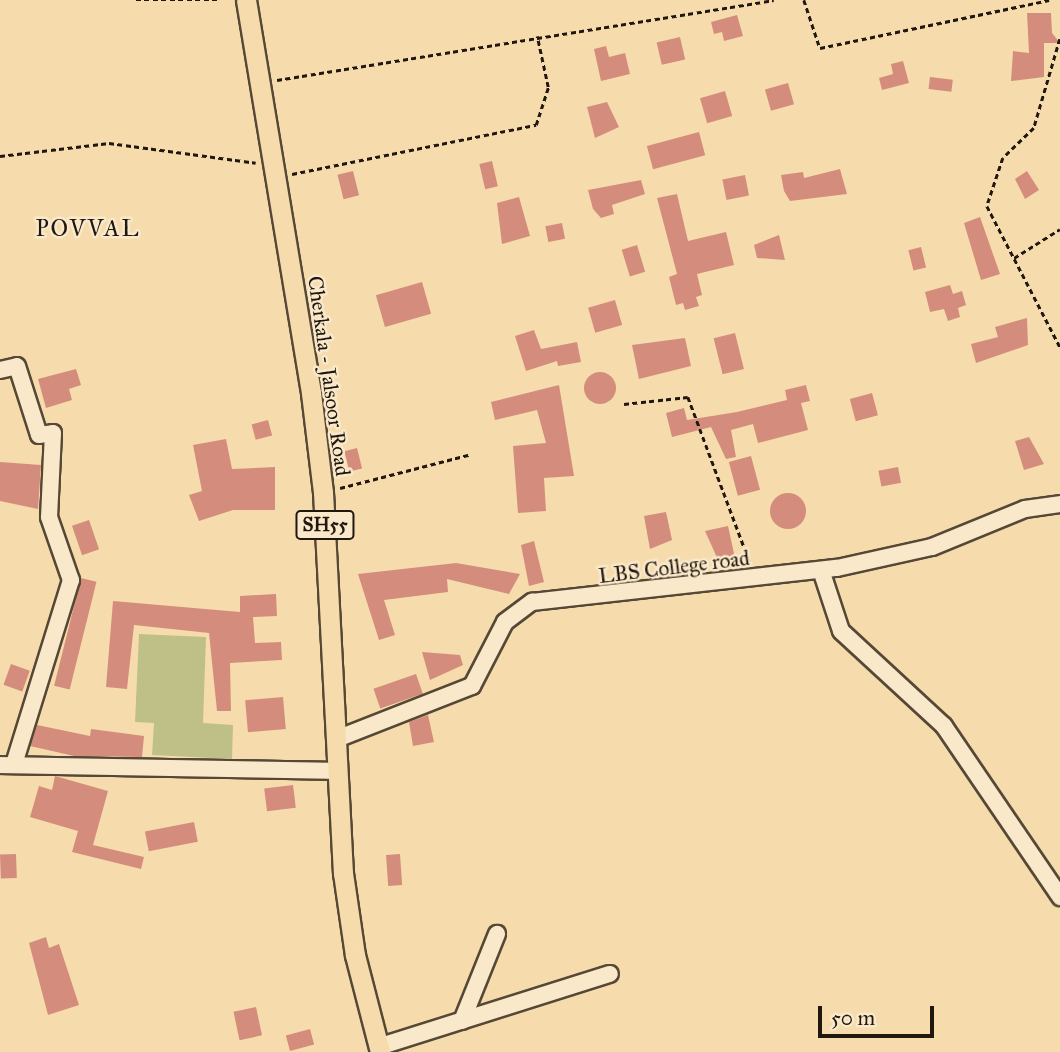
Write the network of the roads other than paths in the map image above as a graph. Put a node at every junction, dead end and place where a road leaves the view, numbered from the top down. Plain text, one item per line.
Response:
1 (246, 0) edge
2 (0, 370) edge
3 (1060, 505) edge
4 (821, 570) junction
5 (339, 738) junction
6 (7, 764) edge
7 (335, 771) junction
8 (1060, 897) edge
9 (497, 934) dead end
10 (610, 974) dead end
11 (462, 1021) junction
12 (379, 1050) edge

1 - 5 main road, Cherkala - Jalsoor Road / SH55
2 - 6 street
3 - 4 street, LBS College road
4 - 5 street, LBS College road
4 - 8 street
5 - 7 main road, Cherkala - Jalsoor Road / SH55
6 - 7 street
7 - 12 main road, Cherkala - Jalsoor Road / SH55
9 - 11 street
10 - 11 street
11 - 12 street

